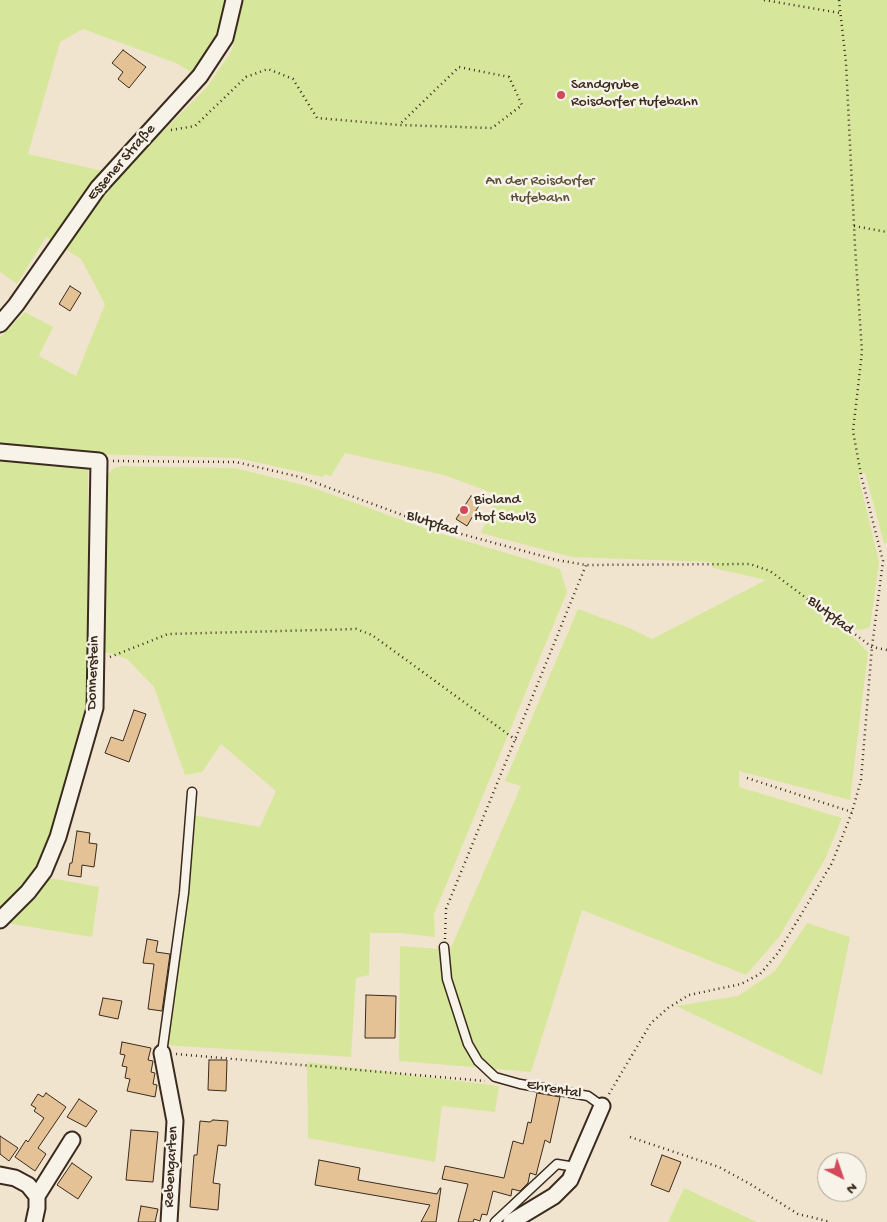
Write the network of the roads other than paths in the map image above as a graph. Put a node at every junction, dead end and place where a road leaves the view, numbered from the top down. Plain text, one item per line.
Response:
1 (234, 0) edge
2 (0, 324) edge
3 (0, 452) edge
4 (192, 792) dead end
5 (0, 920) edge
6 (444, 947) road end
7 (162, 1053) joint
8 (602, 1106) joint
9 (72, 1140) dead end
10 (575, 1167) junction
11 (0, 1175) edge
12 (37, 1196) junction
13 (34, 1222) edge
14 (169, 1222) edge
15 (495, 1222) edge
16 (510, 1222) edge

1 - 2 street, Essener Straße
3 - 5 street, Donnerstein
4 - 7 lane
6 - 8 lane, Ehrental
7 - 14 street, Rebengarten
8 - 10 street, Ehrental
9 - 12 street
10 - 15 lane
10 - 16 street, Ehrental
11 - 12 street
12 - 13 street

